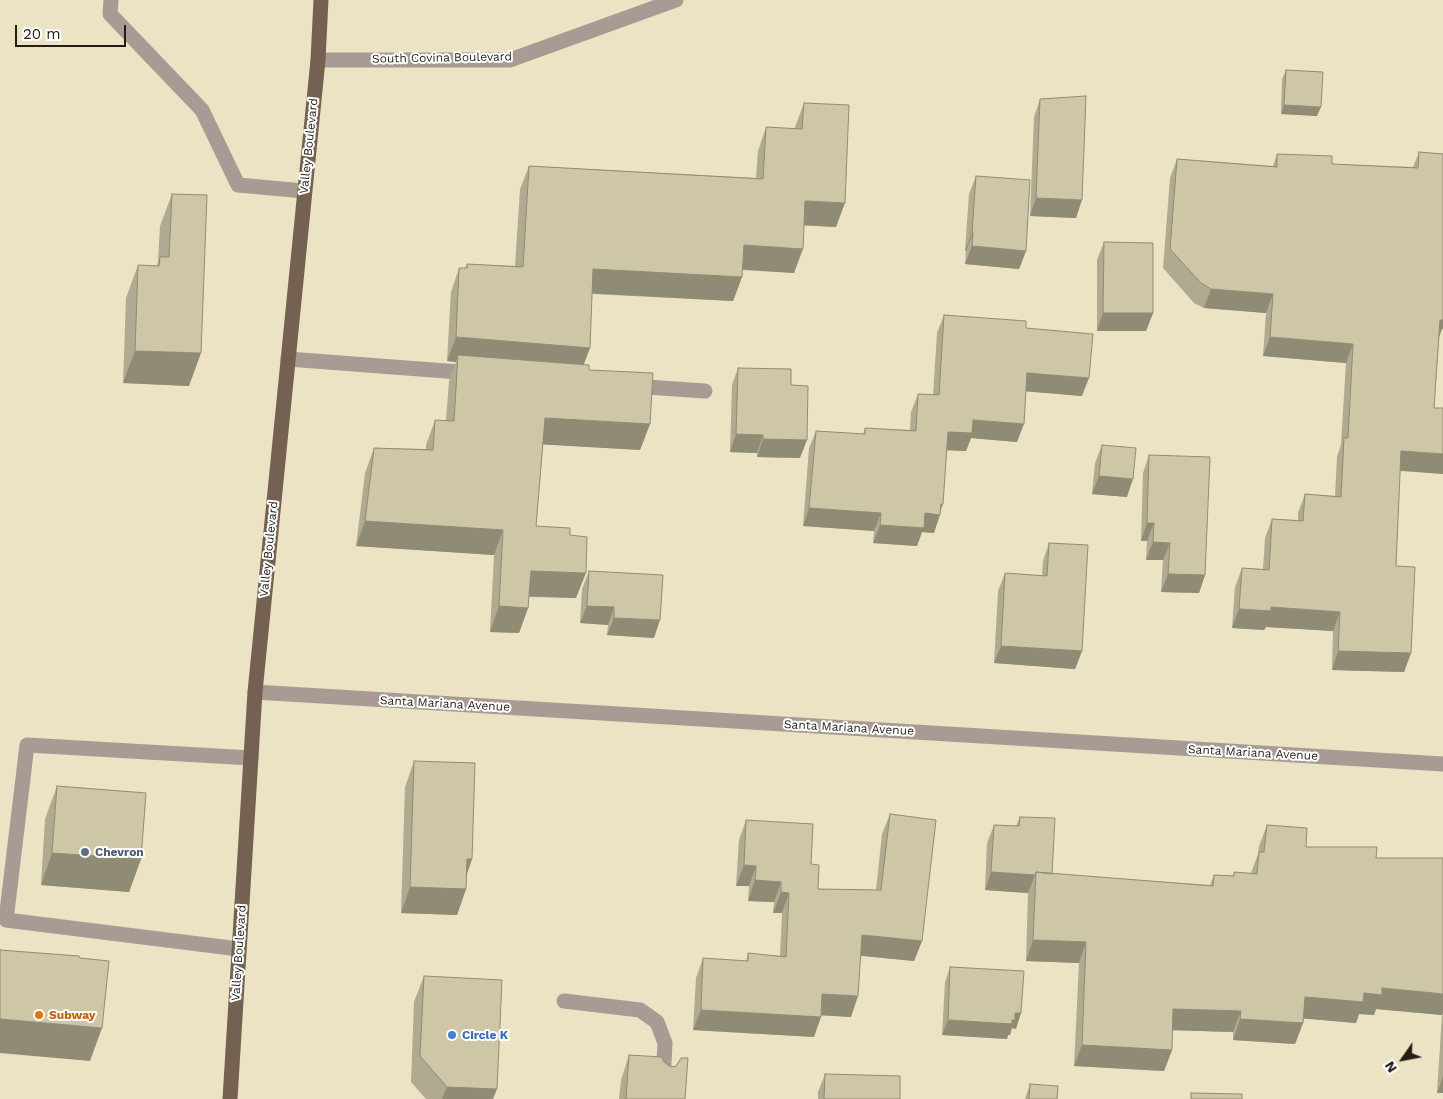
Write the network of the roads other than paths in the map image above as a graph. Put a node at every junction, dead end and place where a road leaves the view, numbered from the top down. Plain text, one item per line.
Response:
1 (111, 0) edge
2 (321, 0) edge
3 (676, 0) edge
4 (318, 60) junction
5 (304, 191) junction
6 (288, 359) junction
7 (491, 374) edge
8 (618, 384) edge
9 (705, 392) dead end
10 (255, 692) junction
11 (251, 758) junction
12 (1443, 764) edge
13 (239, 949) junction
14 (564, 1001) dead end
15 (663, 1082) edge
16 (230, 1099) edge

1 - 5 street
2 - 4 main road, Valley Boulevard
3 - 4 street, South Covina Boulevard
4 - 5 main road, Valley Boulevard
5 - 6 main road, Valley Boulevard
6 - 7 street
6 - 10 main road, Valley Boulevard
8 - 9 street
10 - 11 main road, Valley Boulevard
10 - 12 street, Santa Mariana Avenue
11 - 13 main road, Valley Boulevard
11 - 13 street
13 - 16 main road, Valley Boulevard
14 - 15 street

